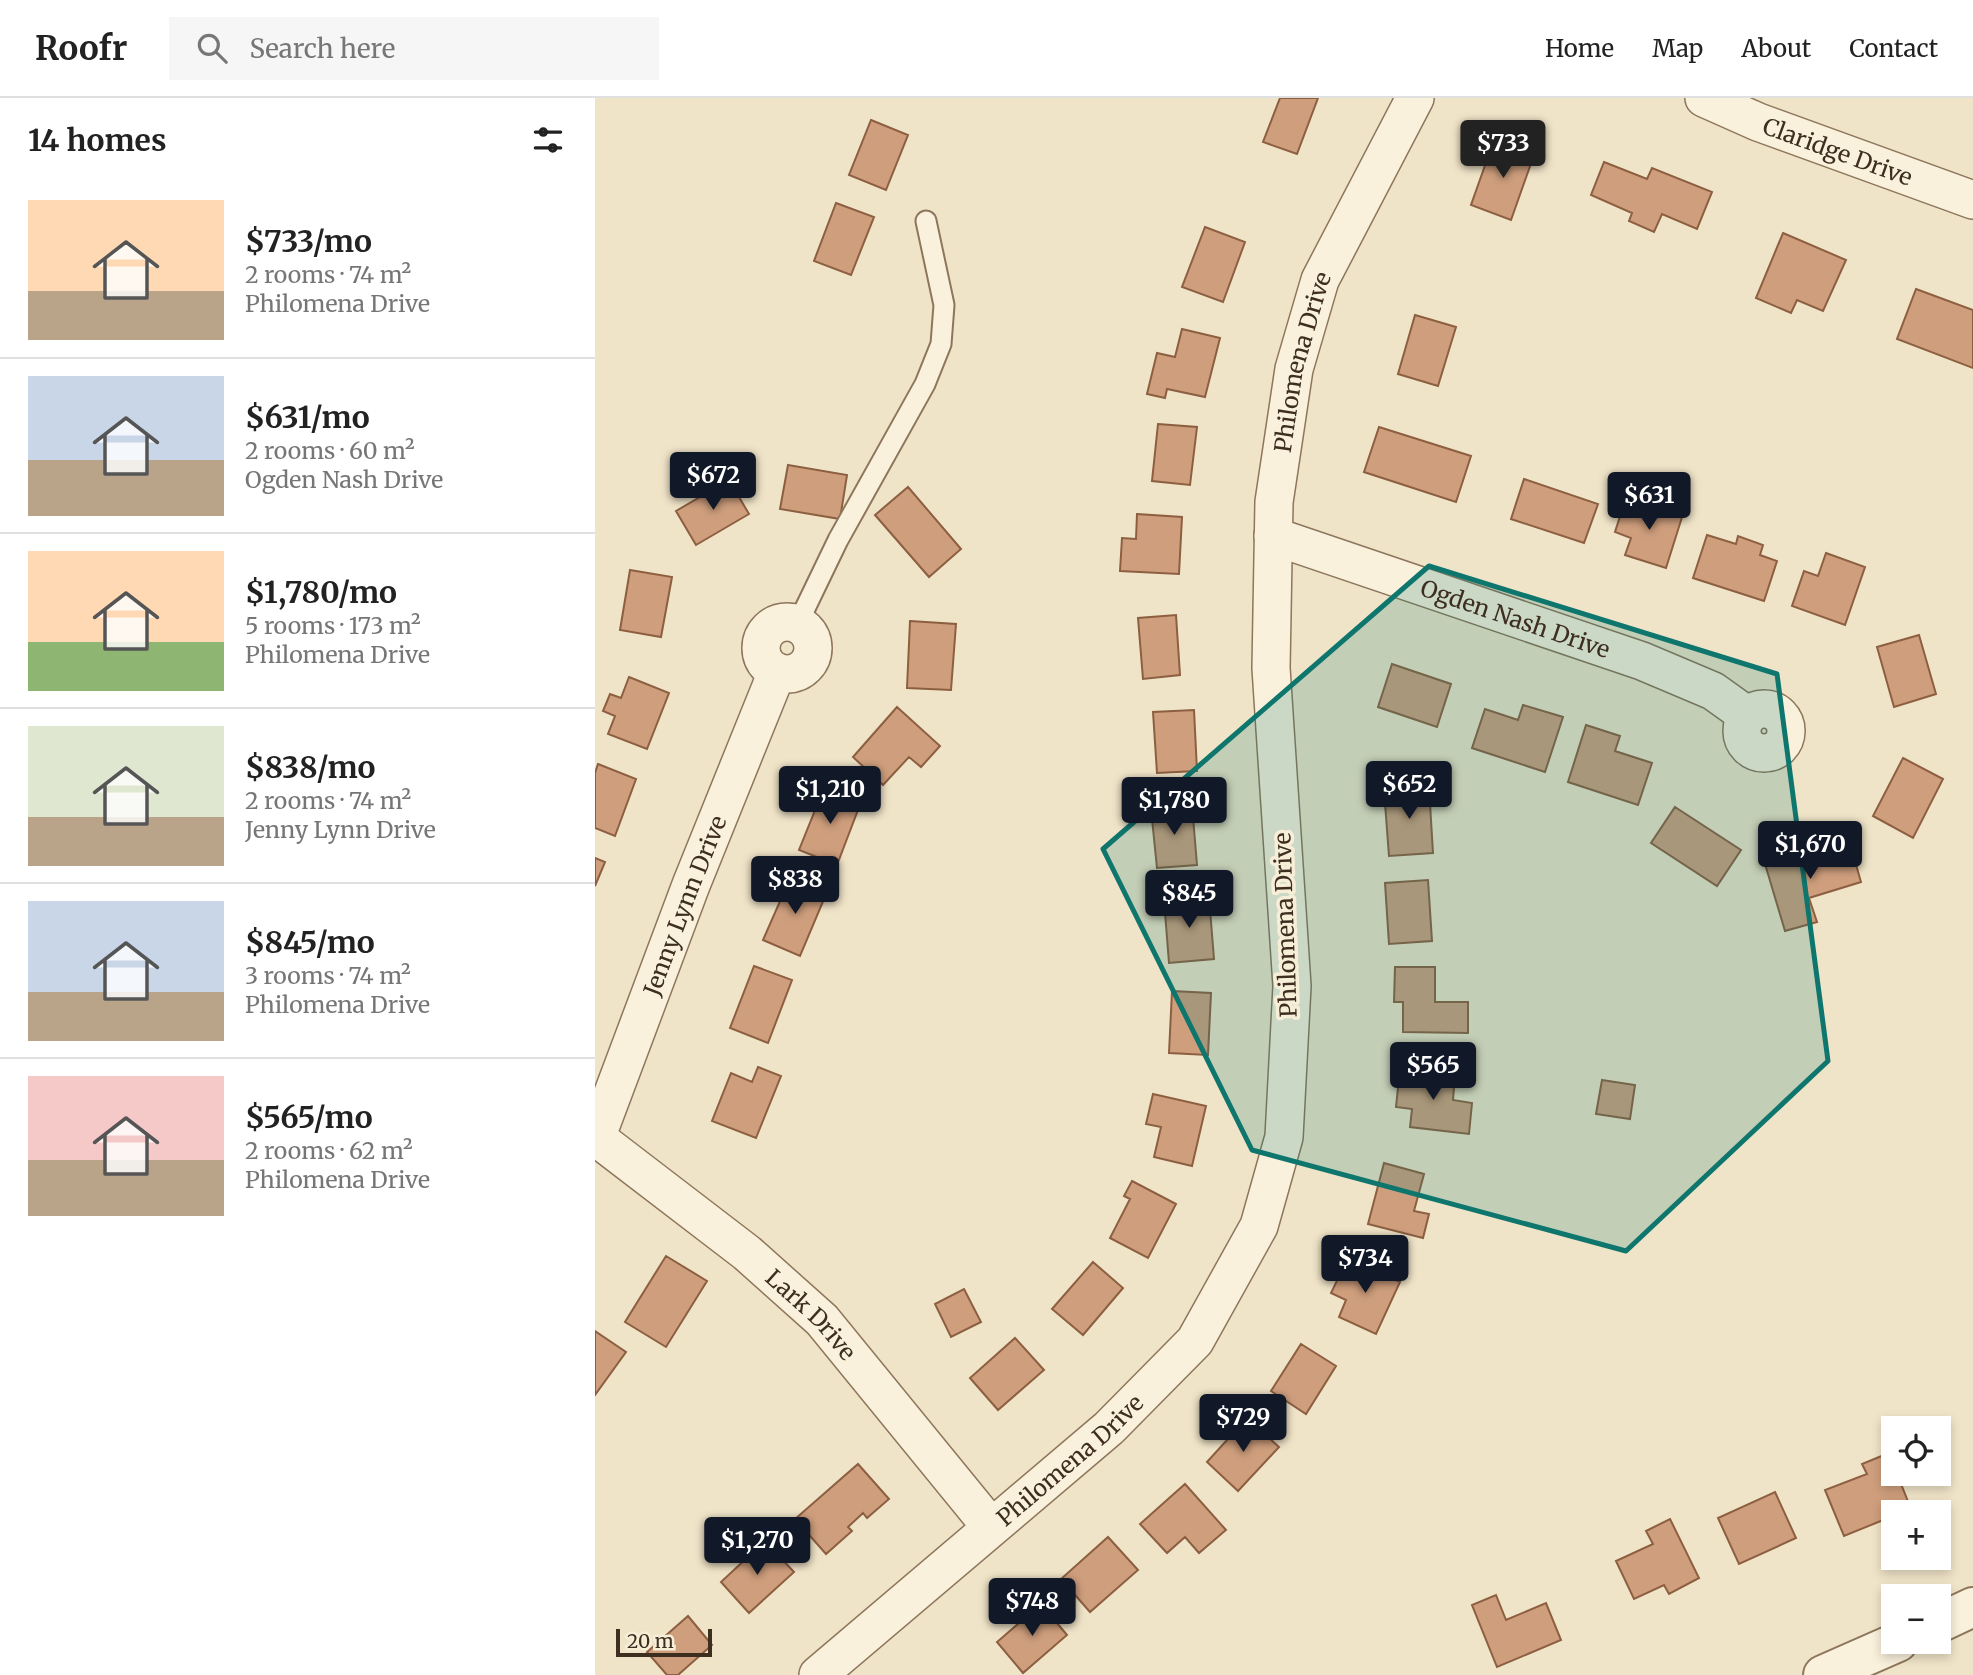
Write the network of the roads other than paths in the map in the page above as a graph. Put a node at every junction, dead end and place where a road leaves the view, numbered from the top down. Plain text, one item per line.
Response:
1 (1415, 98) edge
2 (1703, 98) edge
3 (1973, 200) edge
4 (926, 221) dead end
5 (1273, 536) junction
6 (798, 623) joint
7 (1748, 716) dead end
8 (596, 1140) edge
9 (991, 1527) junction
10 (1973, 1607) edge
11 (1951, 1617) edge
12 (1881, 1649) edge
13 (818, 1675) edge
14 (1823, 1675) edge

1 - 5 street, Philomena Drive
2 - 3 street, Claridge Drive
4 - 6 lane
5 - 7 street, Ogden Nash Drive
5 - 9 street, Philomena Drive
6 - 8 street, Jenny Lynn Drive
8 - 9 street, Lark Drive
9 - 13 street, Philomena Drive
10 - 11 street
12 - 14 street

